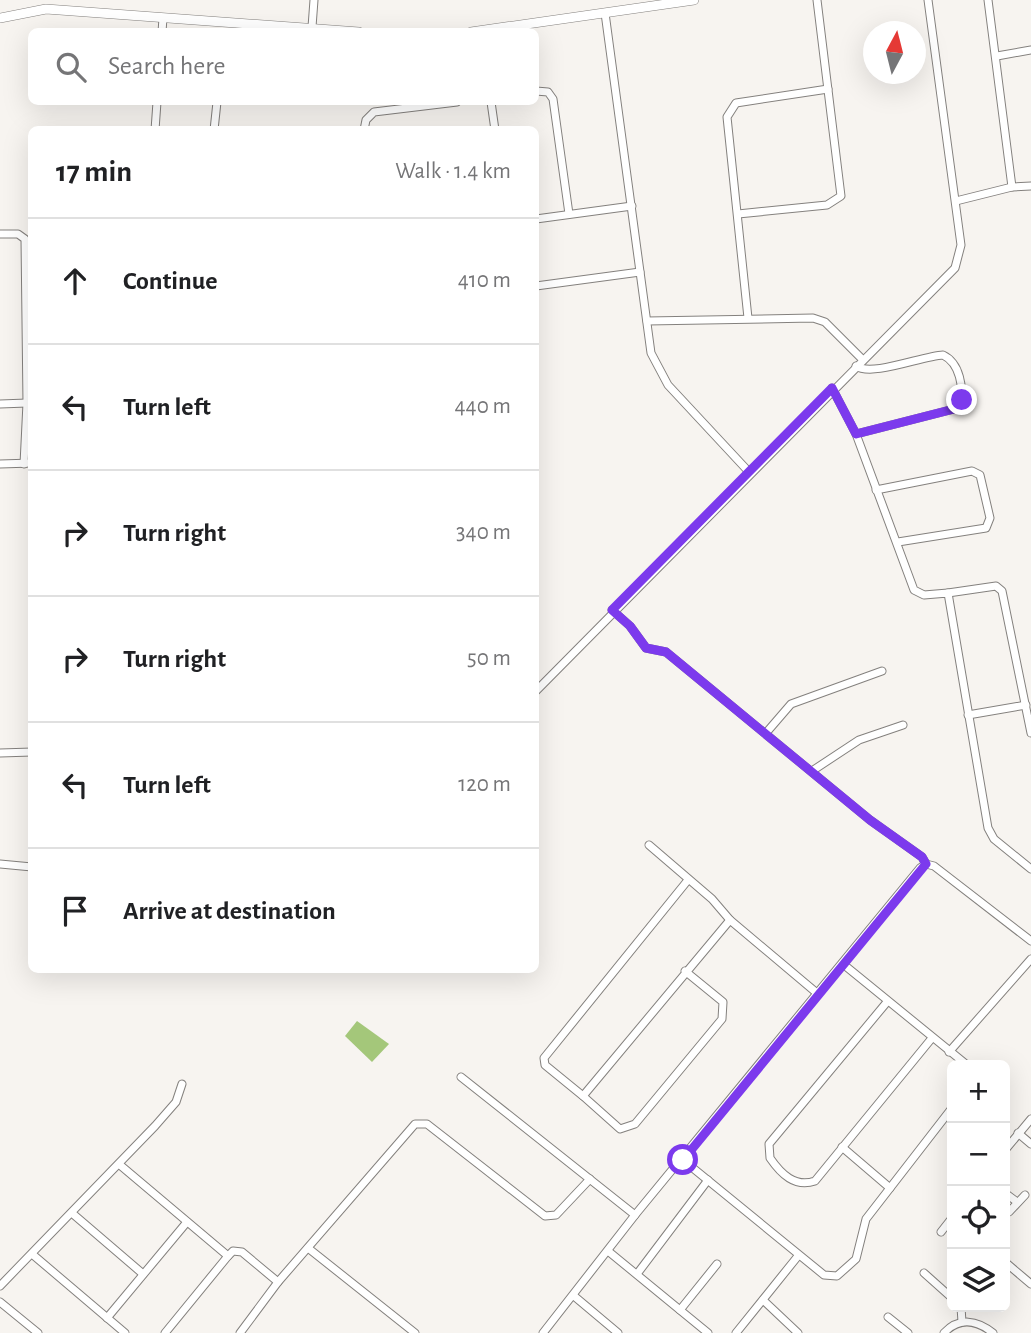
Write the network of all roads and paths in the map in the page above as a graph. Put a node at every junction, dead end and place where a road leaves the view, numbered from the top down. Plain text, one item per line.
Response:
1 (314, 0) edge
2 (691, 0) edge
3 (817, 0) edge
4 (928, 0) edge
5 (988, 0) edge
6 (605, 13) junction
7 (0, 18) edge
8 (163, 18) junction
9 (223, 27) edge
10 (312, 27) junction
11 (162, 28) edge
12 (321, 28) edge
13 (499, 28) edge
14 (1031, 50) edge
15 (997, 56) junction
16 (828, 89) junction
17 (539, 91) edge
18 (157, 105) edge
19 (217, 105) edge
20 (434, 105) edge
21 (491, 105) edge
22 (155, 126) edge
23 (214, 126) edge
24 (365, 126) edge
25 (494, 126) edge
26 (1031, 186) edge
27 (1012, 187) junction
28 (956, 201) junction
29 (632, 206) junction
30 (569, 214) junction
31 (738, 214) junction
32 (539, 219) edge
33 (0, 234) edge
34 (640, 272) junction
35 (539, 286) edge
36 (748, 318) junction
37 (647, 321) junction
38 (863, 360) junction
39 (856, 366) junction
40 (832, 388) junction
41 (27, 403) junction
42 (0, 404) edge
43 (856, 434) junction
44 (0, 464) edge
45 (28, 464) edge
46 (749, 472) junction
47 (876, 490) junction
48 (898, 542) junction
49 (947, 593) junction
50 (612, 610) junction
51 (882, 671) dead end
52 (539, 688) edge
53 (1026, 705) junction
54 (968, 715) junction
55 (903, 724) dead end
56 (766, 733) junction
57 (1031, 733) edge
58 (28, 752) edge
59 (0, 753) edge
60 (812, 771) junction
61 (649, 845) dead end
62 (0, 864) edge
63 (926, 864) junction
64 (28, 867) edge
65 (1031, 870) edge
66 (688, 880) junction
67 (730, 920) junction
68 (1031, 941) edge
69 (1031, 959) edge
70 (843, 964) junction
71 (685, 971) junction
72 (818, 995) junction
73 (887, 1002) junction
74 (932, 1038) junction
75 (949, 1052) junction
76 (960, 1060) edge
77 (461, 1077) dead end
78 (182, 1084) dead end
79 (583, 1096) junction
80 (947, 1114) edge
81 (1031, 1119) edge
82 (1018, 1133) junction
83 (1010, 1143) edge
84 (1031, 1144) edge
85 (842, 1147) junction
86 (683, 1160) junction
87 (120, 1165) junction
88 (590, 1179) junction
89 (708, 1180) junction
90 (890, 1188) junction
91 (1024, 1195) dead end
92 (1010, 1197) edge
93 (1017, 1202) junction
94 (1010, 1211) edge
95 (73, 1214) junction
96 (635, 1215) junction
97 (187, 1222) junction
98 (947, 1226) edge
99 (941, 1232) dead end
100 (308, 1248) junction
101 (608, 1251) junction
102 (32, 1254) junction
103 (798, 1255) junction
104 (228, 1256) junction
105 (717, 1264) dead end
106 (1010, 1266) edge
107 (0, 1271) edge
108 (924, 1273) dead end
109 (143, 1274) junction
110 (637, 1274) junction
111 (7, 1277) junction
112 (278, 1282) junction
113 (1031, 1284) edge
114 (0, 1286) edge
115 (947, 1294) edge
116 (574, 1296) junction
117 (763, 1300) junction
118 (0, 1302) edge
119 (680, 1310) junction
120 (961, 1312) edge
121 (888, 1317) dead end
122 (107, 1318) junction
123 (962, 1322) junction
124 (38, 1333) edge
125 (125, 1333) edge
126 (165, 1333) edge
127 (240, 1333) edge
128 (415, 1333) edge
129 (543, 1333) edge
130 (618, 1333) edge
131 (708, 1333) edge
132 (736, 1333) edge
133 (798, 1333) edge
134 (908, 1333) edge
135 (944, 1333) edge
136 (993, 1333) edge

1 - 10 street
2 - 6 street
3 - 16 street
4 - 28 street
5 - 15 street
6 - 13 street
6 - 29 street
7 - 8 street
8 - 9 street
8 - 11 street
9 - 10 street
10 - 12 street
14 - 15 street
15 - 27 street
16 - 31 street
16 - 31 street
17 - 30 street
18 - 22 street
19 - 23 street
20 - 24 street
21 - 25 street
26 - 27 street
27 - 28 street
28 - 38 street
29 - 30 street
29 - 34 street
30 - 32 street
31 - 36 street
33 - 41 street
34 - 35 street
34 - 37 street
36 - 37 street
36 - 38 street
37 - 46 street
38 - 39 street
39 - 40 street
39 - 43 street
40 - 43 street
40 - 46 street
41 - 42 street
41 - 45 street
43 - 47 street
44 - 45 street
46 - 50 street
47 - 48 street
47 - 48 street
48 - 49 street
49 - 53 street
49 - 54 street
50 - 52 street
50 - 56 street
51 - 56 street
53 - 54 street
53 - 57 street
54 - 65 street
55 - 60 street
56 - 60 street
58 - 59 street
60 - 63 street
61 - 66 street
62 - 64 street
63 - 68 street
63 - 70 street
66 - 67 street
66 - 79 street
67 - 71 street
67 - 72 street
69 - 75 street
70 - 72 street
70 - 73 street
71 - 79 street
71 - 79 street
72 - 86 street
73 - 74 street
73 - 85 street
74 - 75 street
74 - 85 street
75 - 76 street
77 - 88 street
78 - 87 street
80 - 90 street
81 - 82 street
82 - 83 street
82 - 84 street
85 - 90 street
86 - 89 street
86 - 96 street
87 - 95 street
87 - 97 street
88 - 96 street
88 - 100 street
89 - 103 street
89 - 110 street
90 - 103 street
91 - 93 street
92 - 93 street
93 - 94 street
95 - 102 street
95 - 109 street
96 - 101 street
97 - 104 street
97 - 109 street
98 - 99 street
100 - 112 street
100 - 128 street
101 - 110 street
101 - 116 street
102 - 111 street
102 - 122 street
103 - 117 street
104 - 112 street
104 - 126 street
105 - 119 street
106 - 113 street
107 - 111 street
108 - 115 street
109 - 122 street
110 - 119 street
111 - 114 street
112 - 127 street
116 - 129 street
116 - 130 street
117 - 132 street
117 - 133 street
118 - 124 street
119 - 131 street
120 - 123 street
121 - 134 street
122 - 125 street
123 - 135 street
123 - 136 street

